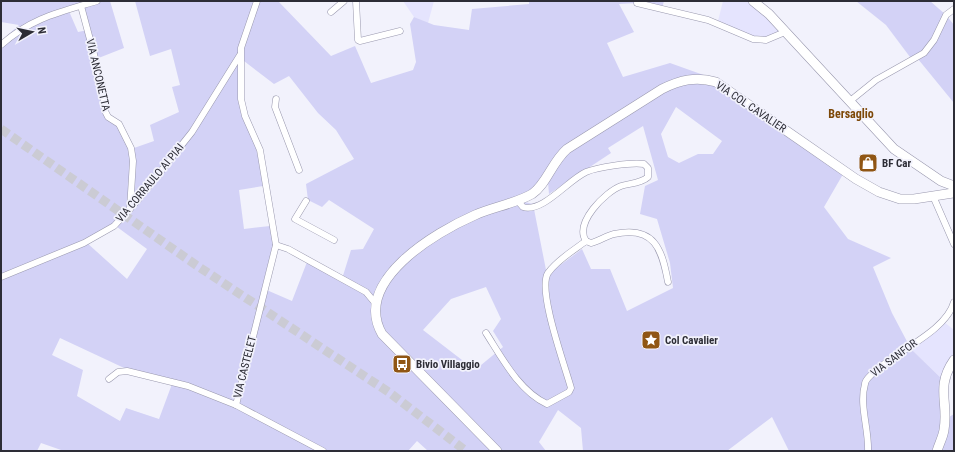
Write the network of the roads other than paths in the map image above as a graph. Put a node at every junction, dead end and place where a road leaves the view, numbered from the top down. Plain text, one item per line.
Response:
1 (97, 1) edge
2 (257, 1) edge
3 (344, 1) edge
4 (356, 1) edge
5 (754, 1) edge
6 (637, 3) dead end
7 (81, 6) junction
8 (954, 9) edge
9 (331, 12) dead end
10 (400, 30) dead end
11 (786, 32) junction
12 (1, 45) edge
13 (240, 56) junction
14 (276, 100) dead end
15 (850, 101) junction
16 (299, 170) dead end
17 (950, 188) edge
18 (935, 196) junction
19 (517, 200) junction
20 (306, 201) dead end
21 (130, 209) junction
22 (334, 240) dead end
23 (586, 241) junction
24 (954, 244) edge
25 (276, 245) junction
26 (1, 277) edge
27 (668, 282) dead end
28 (954, 302) edge
29 (376, 304) junction
30 (486, 333) dead end
31 (954, 360) edge
32 (109, 379) dead end
33 (236, 405) junction
34 (324, 451) edge
35 (497, 451) edge
36 (868, 451) edge
37 (937, 451) edge

1 - 7 street
2 - 13 street
3 - 9 street
4 - 10 street
5 - 11 main road
6 - 11 street
7 - 12 street
7 - 21 street, VIA ANCONETTA
8 - 15 street
11 - 15 main road
13 - 21 street, VIA CORRAULO AI PIAI
13 - 25 street, VIA CASTELET
14 - 16 street
15 - 17 main road
17 - 18 main road, VIA COL CAVALIER
18 - 19 main road, VIA COL CAVALIER
18 - 24 street
19 - 23 street
19 - 29 main road, VIA COL CAVALIER
20 - 22 street
21 - 26 street, VIA CORRAULO AI PIAI
23 - 27 street
23 - 30 street
25 - 29 street
25 - 33 street, VIA CASTELET
28 - 36 street, VIA SANFOR
29 - 35 main road, VIA COL CAVALIER
31 - 37 main road
32 - 33 street, VIA CASTELET
33 - 34 street

